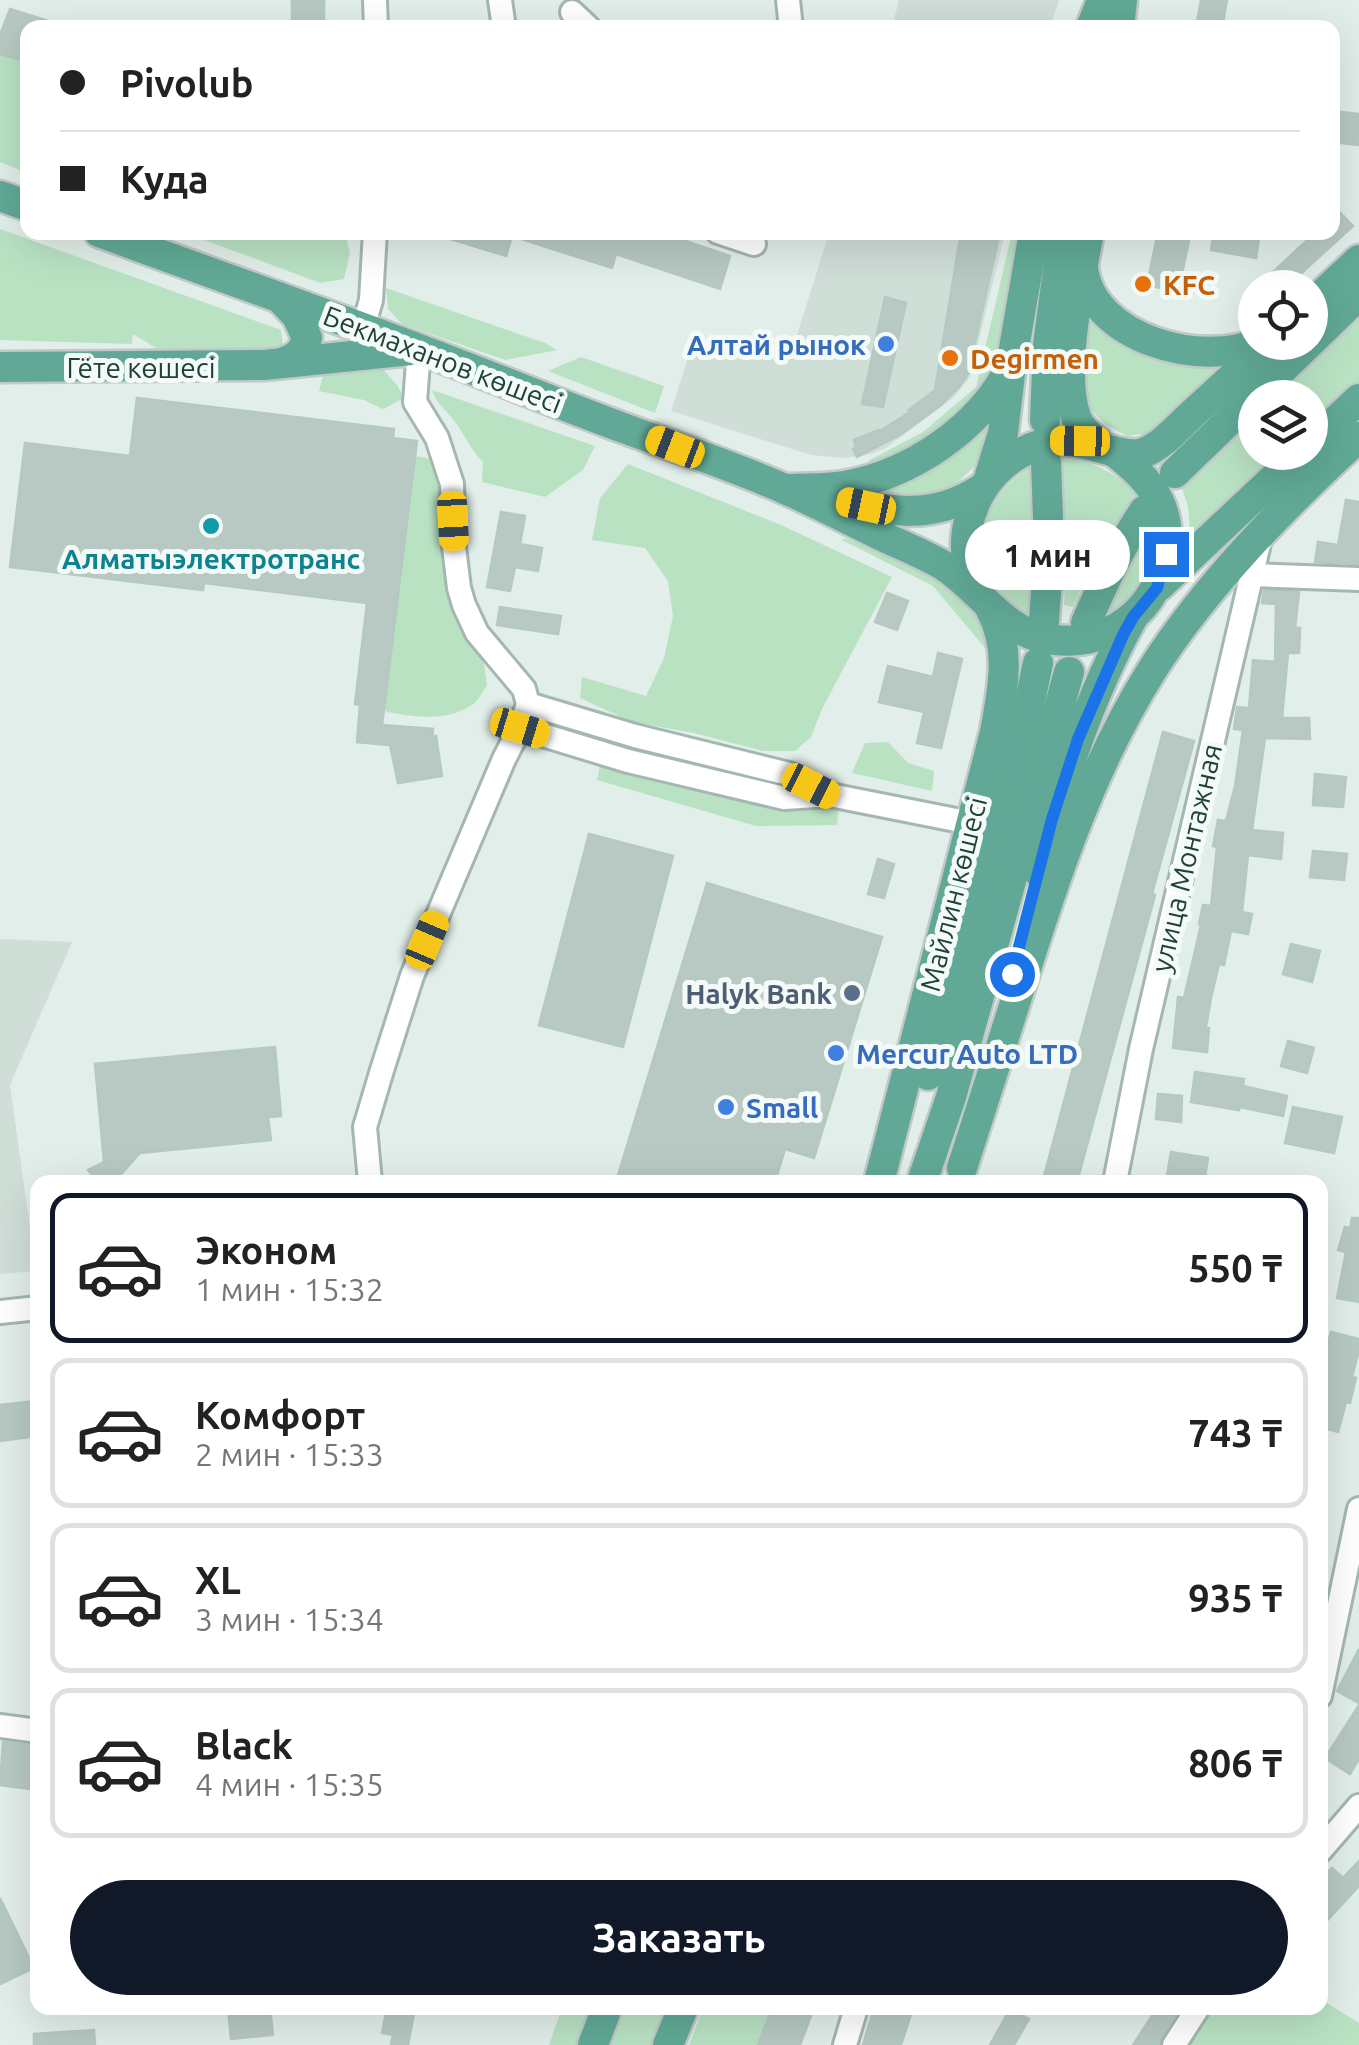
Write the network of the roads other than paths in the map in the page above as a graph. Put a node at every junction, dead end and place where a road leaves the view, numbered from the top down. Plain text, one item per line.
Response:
1 (120, 240) edge
2 (374, 240) edge
3 (742, 240) edge
4 (1033, 240) edge
5 (1062, 240) edge
6 (1088, 240) edge
7 (754, 244) dead end
8 (1359, 260) edge
9 (1083, 265) junction
10 (1328, 289) edge
11 (1359, 295) edge
12 (280, 298) junction
13 (363, 328) junction
14 (1238, 348) edge
15 (419, 349) junction
16 (1250, 360) edge
17 (282, 363) junction
18 (1010, 366) junction
19 (0, 367) edge
20 (1359, 399) edge
21 (1045, 420) dead end
22 (1328, 428) edge
23 (1359, 437) edge
24 (1107, 448) junction
25 (1046, 462) dead end
26 (1283, 470) edge
27 (1175, 473) dead end
28 (985, 483) junction
29 (786, 489) junction
30 (1144, 511) dead end
31 (1261, 535) junction
32 (1252, 575) junction
33 (1359, 579) edge
34 (1157, 588) junction
35 (985, 601) junction
36 (1133, 617) junction
37 (1044, 622) dead end
38 (1086, 623) dead end
39 (1038, 663) dead end
40 (1069, 672) dead end
41 (528, 704) junction
42 (520, 728) junction
43 (830, 795) junction
44 (971, 823) junction
45 (369, 1175) edge
46 (881, 1175) edge
47 (897, 1175) edge
48 (924, 1175) edge
49 (960, 1175) edge
50 (1117, 1175) edge
51 (30, 1309) edge
52 (0, 1312) edge
53 (1359, 1509) edge
54 (1351, 1592) edge
55 (1328, 1669) edge
56 (0, 1726) edge
57 (30, 1730) edge
58 (1359, 1806) edge
59 (1328, 1842) edge
60 (604, 2015) edge
61 (680, 2015) edge
62 (854, 2015) edge
63 (1193, 2015) edge
64 (593, 2045) edge
65 (668, 2045) edge
66 (845, 2045) edge
67 (1174, 2045) edge

1 - 12 main road, Бекмаханов көшесі
2 - 13 street
3 - 7 street
4 - 18 main road
5 - 21 main road
6 - 9 main road
8 - 10 main road
9 - 14 main road
9 - 24 main road
11 - 27 main road
12 - 13 main road, Бекмаханов көшесі
12 - 17 main road
13 - 15 main road, Бекмаханов көшесі
15 - 17 main road, Гёте көшесі
15 - 29 main road, Бекмаханов көшесі
15 - 41 street
16 - 24 main road
17 - 19 main road, Гёте көшесі
18 - 28 main road
18 - 29 main road
20 - 22 main road
23 - 31 main road
24 - 28 main road
24 - 34 main road
25 - 37 main road
26 - 34 main road
28 - 29 main road, Бекмаханов көшесі
28 - 35 main road
29 - 35 main road, Бекмаханов көшесі
30 - 38 main road
31 - 32 street, улица Монтажная
31 - 49 main road
32 - 33 street
32 - 50 street, улица Монтажная
34 - 36 main road
35 - 36 main road
35 - 44 main road, Майлин көшесі
36 - 49 main road
39 - 47 main road, Майлин көшесі
40 - 48 main road, Майлин көшесі
41 - 42 street
41 - 43 street
42 - 43 street
42 - 45 street
43 - 44 street
44 - 46 main road, Майлин көшесі
51 - 52 street
53 - 54 street
54 - 55 street
56 - 57 street
58 - 59 street
60 - 64 main road
61 - 65 main road
62 - 66 street
63 - 67 street

